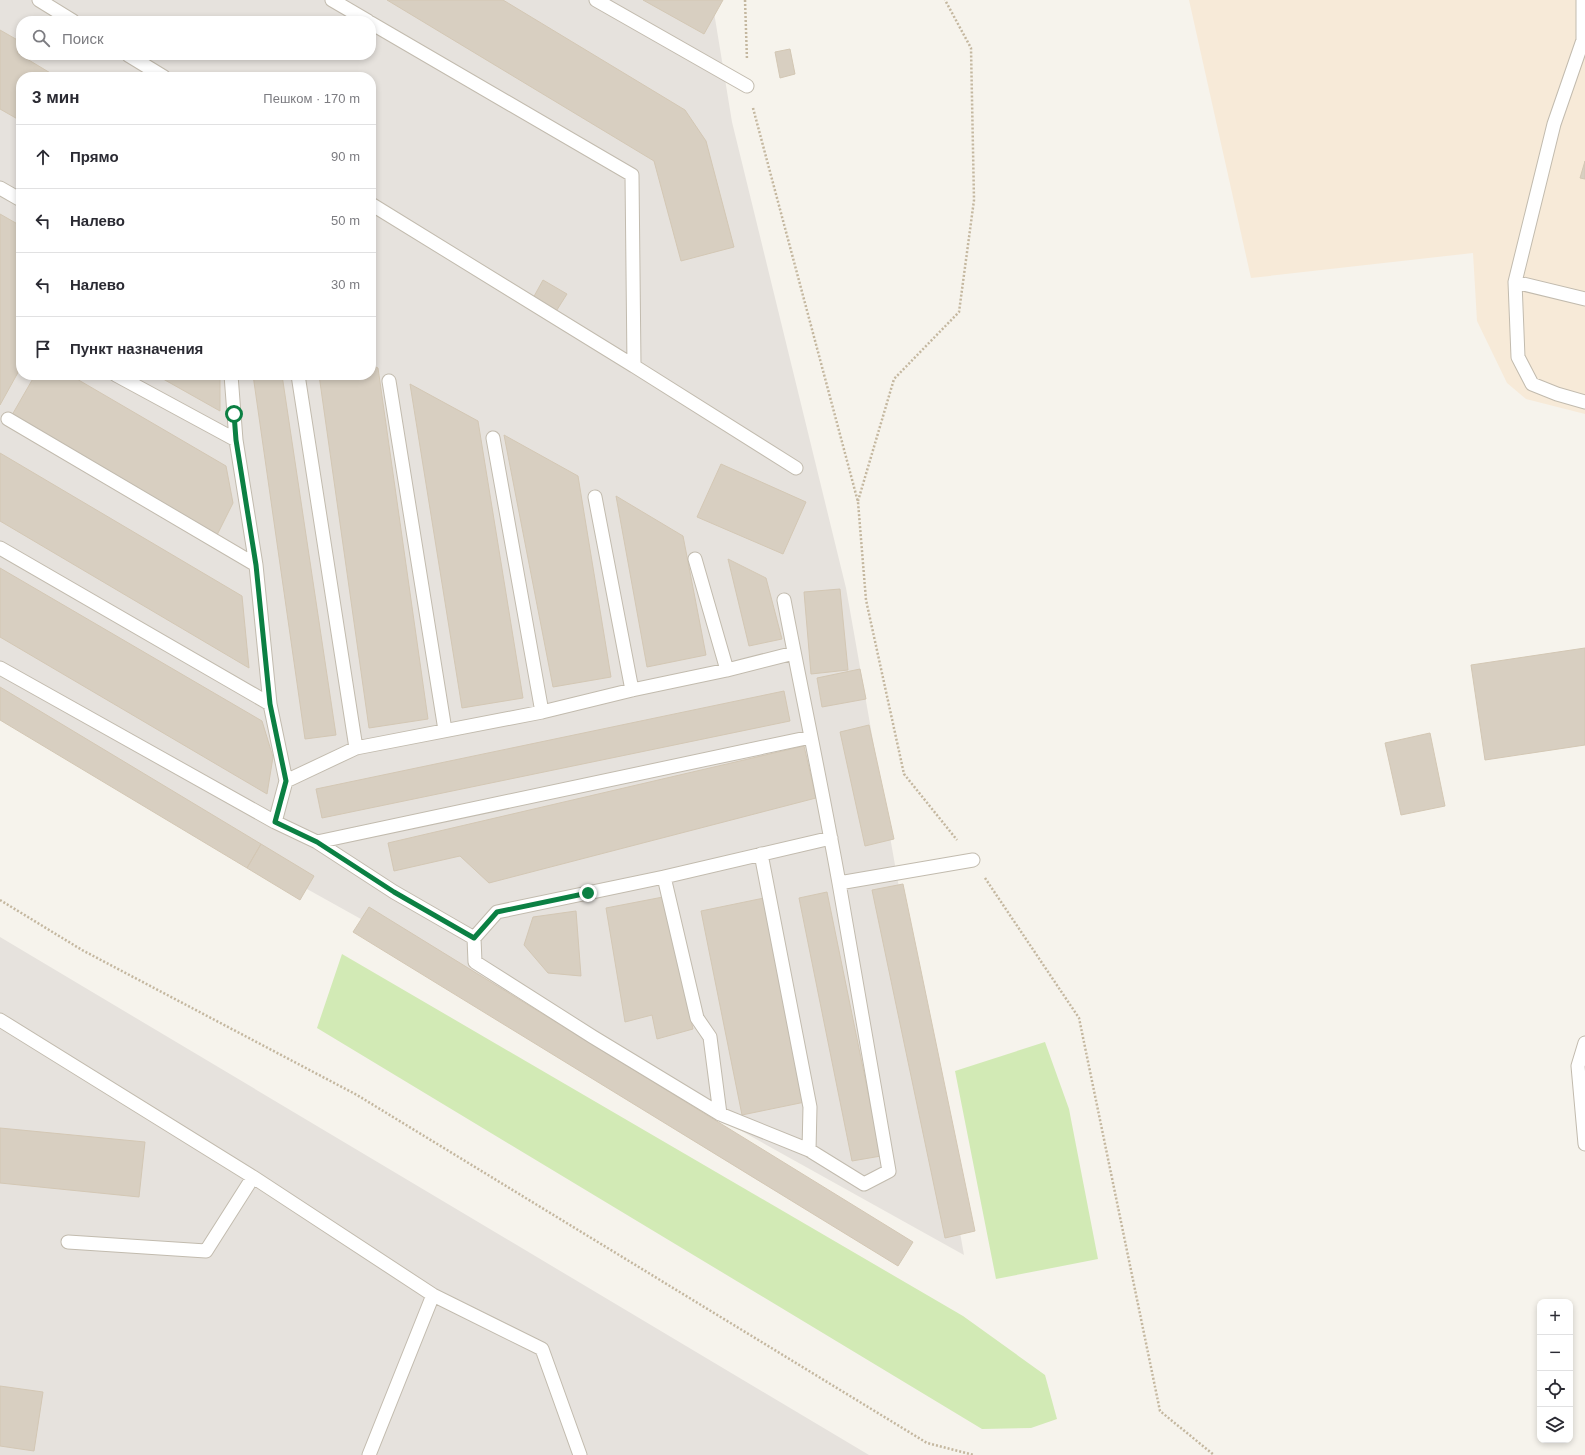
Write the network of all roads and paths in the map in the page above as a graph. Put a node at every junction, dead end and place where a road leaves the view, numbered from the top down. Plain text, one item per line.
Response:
1 (39, 0) edge
2 (332, 0) edge
3 (596, 0) edge
4 (745, 0) edge
5 (945, 0) edge
6 (1583, 0) edge
7 (65, 16) edge
8 (359, 16) edge
9 (376, 26) edge
10 (136, 60) edge
11 (156, 72) edge
12 (748, 86) junction
13 (0, 188) edge
14 (16, 197) edge
15 (376, 207) edge
16 (1515, 282) junction
17 (1585, 299) edge
18 (634, 366) junction
19 (125, 380) edge
20 (231, 380) edge
21 (299, 380) edge
22 (389, 381) dead end
23 (1585, 402) edge
24 (8, 419) dead end
25 (493, 438) dead end
26 (236, 440) junction
27 (796, 468) dead end
28 (595, 497) dead end
29 (858, 502) junction
30 (0, 548) edge
31 (695, 559) dead end
32 (256, 565) junction
33 (784, 600) dead end
34 (794, 653) junction
35 (0, 668) edge
36 (727, 670) junction
37 (632, 690) junction
38 (270, 704) junction
39 (542, 712) junction
40 (445, 730) junction
41 (811, 737) junction
42 (356, 748) junction
43 (286, 781) junction
44 (275, 822) junction
45 (831, 838) junction
46 (317, 842) junction
47 (761, 854) junction
48 (972, 860) junction
49 (664, 877) junction
50 (839, 883) junction
51 (0, 900) edge
52 (474, 938) junction
53 (0, 1020) edge
54 (1585, 1043) edge
55 (720, 1114) junction
56 (1585, 1144) edge
57 (809, 1150) junction
58 (253, 1177) junction
59 (68, 1242) dead end
60 (433, 1295) junction
61 (369, 1455) edge
62 (580, 1455) edge
63 (974, 1455) edge
64 (1214, 1455) edge

1 - 7 lane
2 - 8 lane
3 - 12 lane
4 - 12 path
5 - 29 path
6 - 16 lane
9 - 18 lane
10 - 11 lane
12 - 29 path
13 - 14 lane
15 - 18 lane
16 - 17 lane
16 - 23 lane
18 - 27 lane
19 - 26 lane
20 - 26 lane
21 - 42 lane
22 - 40 lane
24 - 32 lane
25 - 39 lane
26 - 32 lane
28 - 37 lane
29 - 48 path
30 - 38 lane
31 - 36 lane
32 - 38 lane
33 - 34 lane
34 - 36 lane
34 - 41 lane
35 - 44 lane
36 - 37 lane
37 - 39 lane
38 - 43 lane
39 - 40 lane
40 - 42 lane
41 - 45 lane
41 - 46 lane
42 - 43 lane
43 - 44 lane
44 - 46 lane
45 - 47 lane
45 - 50 lane
46 - 52 lane
47 - 49 lane
47 - 57 lane
48 - 50 lane
48 - 64 path
49 - 52 lane
49 - 55 lane
50 - 57 lane
51 - 63 path
52 - 55 lane
53 - 58 lane
54 - 56 lane
55 - 57 lane
58 - 59 lane
58 - 60 lane
60 - 61 lane
60 - 62 lane

